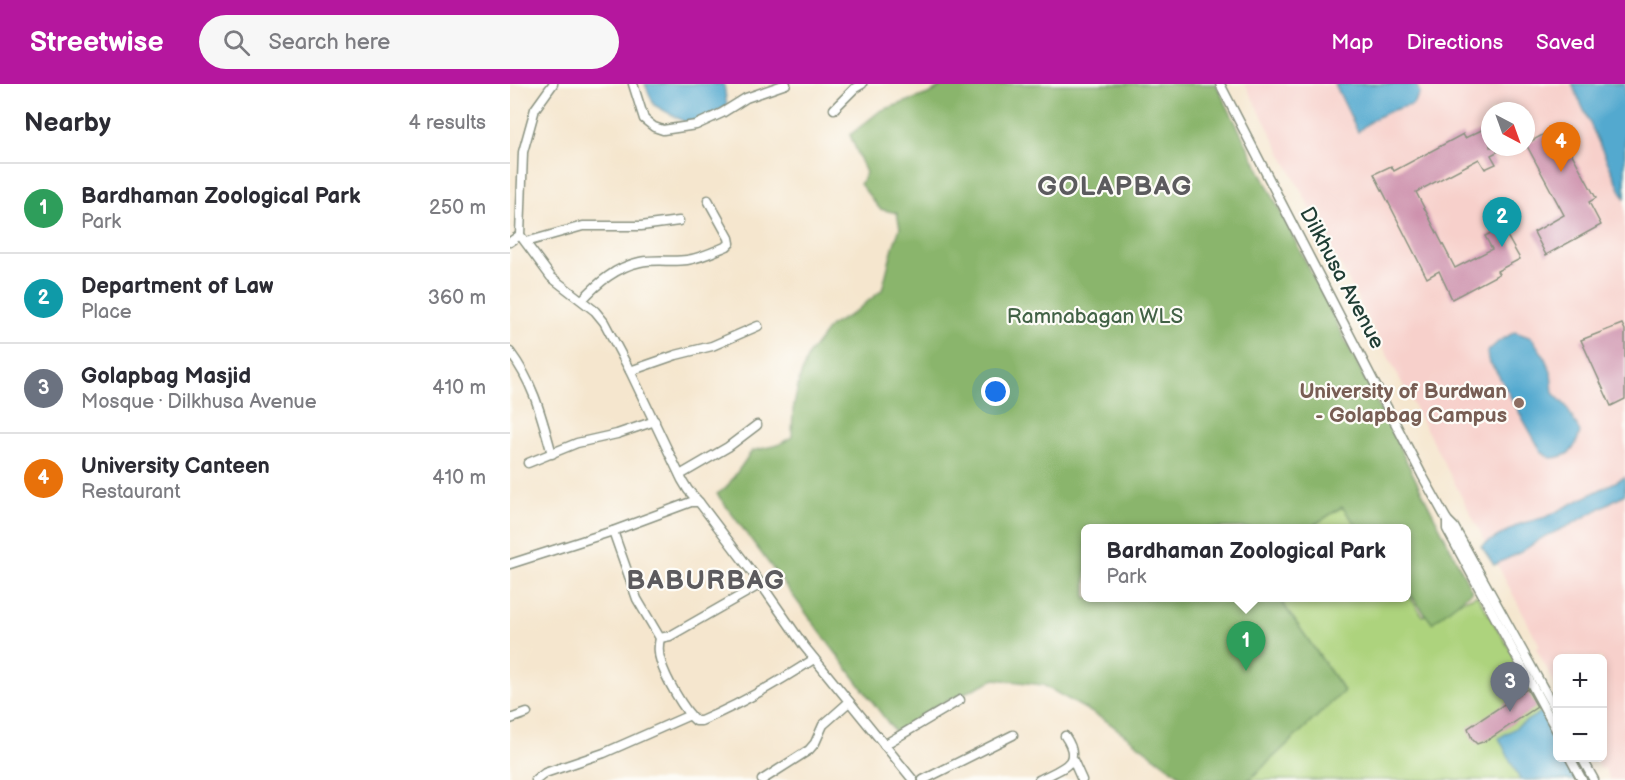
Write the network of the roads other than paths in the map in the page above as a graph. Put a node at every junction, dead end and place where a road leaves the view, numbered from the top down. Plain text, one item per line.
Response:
1 (553, 84) edge
2 (633, 84) edge
3 (786, 84) edge
4 (862, 84) edge
5 (1220, 84) edge
6 (834, 110) dead end
7 (708, 200) dead end
8 (679, 221) dead end
9 (523, 239) junction
10 (510, 242) edge
11 (582, 300) junction
12 (758, 326) dead end
13 (510, 352) edge
14 (630, 371) junction
15 (655, 421) junction
16 (757, 425) dead end
17 (552, 454) junction
18 (528, 463) dead end
19 (680, 475) junction
20 (699, 502) junction
21 (613, 531) junction
22 (510, 564) edge
23 (761, 584) junction
24 (1506, 628) junction
25 (660, 638) junction
26 (814, 659) junction
27 (960, 700) dead end
28 (849, 702) junction
29 (1553, 708) edge
30 (527, 713) dead end
31 (690, 715) junction
32 (510, 719) edge
33 (1553, 725) edge
34 (1013, 735) dead end
35 (1065, 736) dead end
36 (884, 745) junction
37 (1073, 759) junction
38 (1572, 762) edge
39 (1583, 762) edge
40 (536, 780) edge
41 (762, 780) edge
42 (913, 780) edge
43 (923, 780) edge
44 (1039, 780) edge
45 (1082, 780) edge
46 (1582, 780) edge
47 (1594, 780) edge

1 - 9 street
2 - 3 street
4 - 6 street
5 - 24 street, Dilkhusa Avenue
7 - 11 street
8 - 9 street
9 - 10 street
9 - 11 street
11 - 14 street
12 - 14 street
13 - 17 street
14 - 15 street
15 - 17 street
15 - 19 street
16 - 19 street
17 - 18 street
19 - 20 street
20 - 21 street
20 - 23 street
21 - 22 street
21 - 25 street
23 - 25 street
23 - 26 street
24 - 29 street, Dilkhusa Avenue
24 - 33 street, Dilkhusa Avenue
25 - 31 street
26 - 28 street
26 - 31 street
27 - 36 street
28 - 36 street
28 - 41 street
30 - 32 street
31 - 40 street
34 - 43 street
35 - 37 street
36 - 42 street
37 - 44 street
37 - 45 street
38 - 46 street
39 - 47 street

